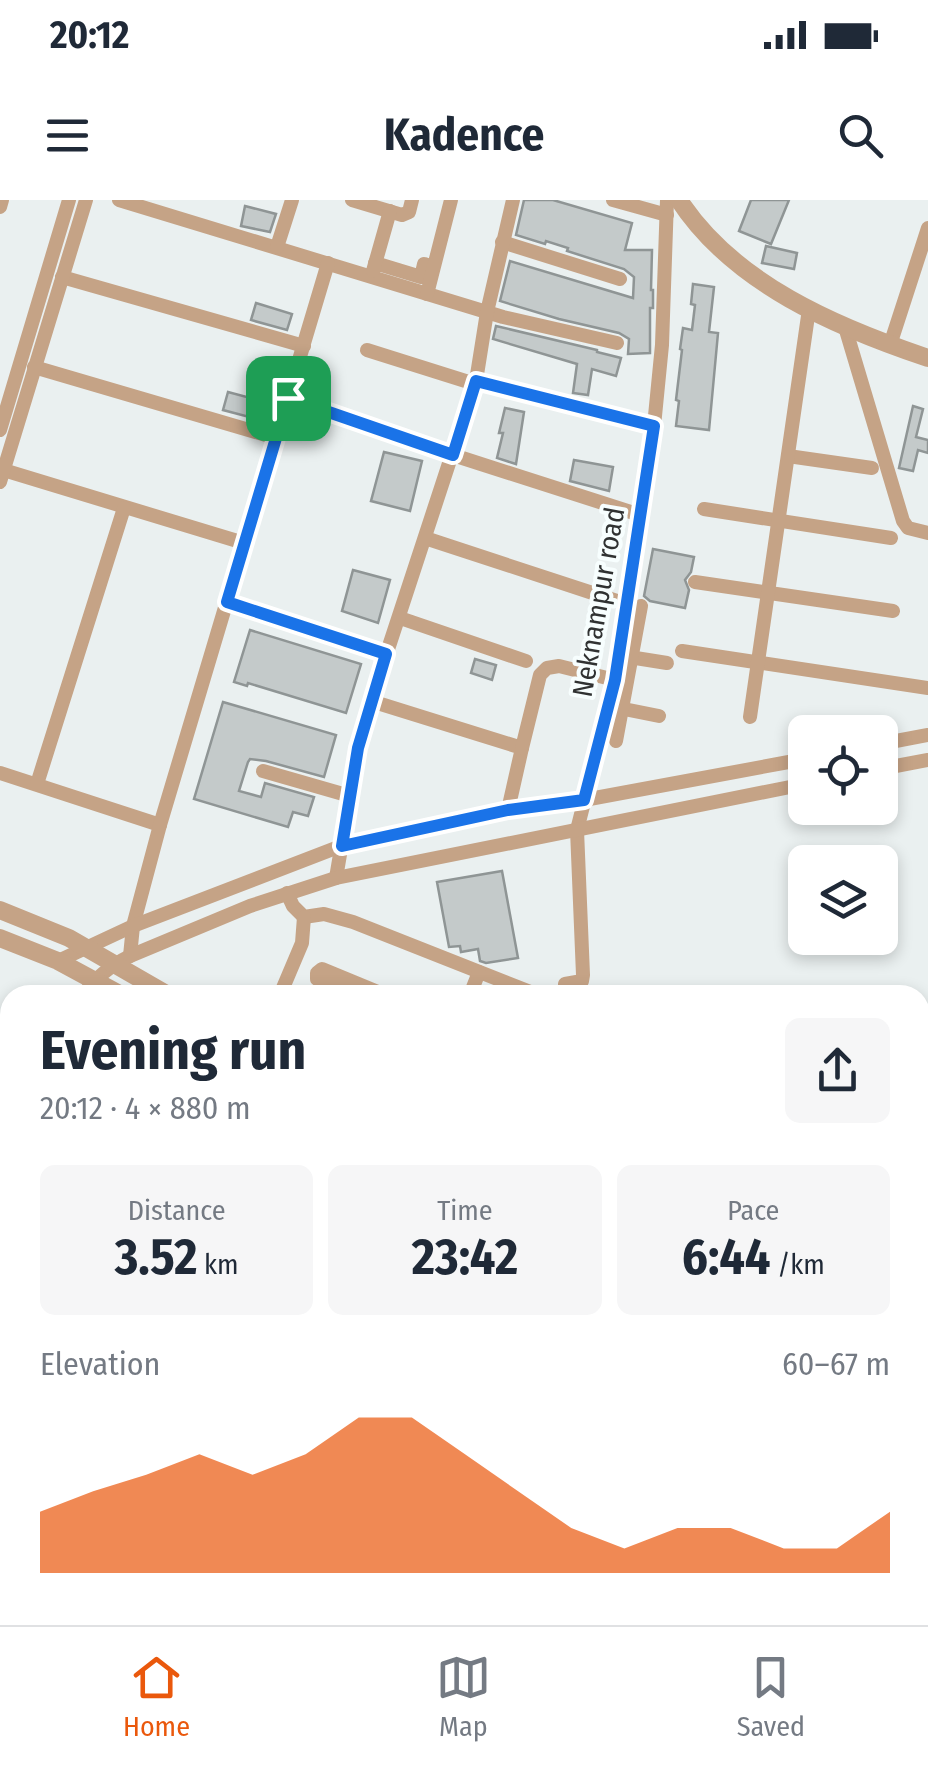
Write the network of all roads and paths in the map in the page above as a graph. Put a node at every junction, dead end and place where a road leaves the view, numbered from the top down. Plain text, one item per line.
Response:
1 (68, 200) edge
2 (86, 200) edge
3 (118, 200) edge
4 (292, 200) edge
5 (352, 200) edge
6 (412, 200) edge
7 (451, 200) edge
8 (513, 200) edge
9 (614, 200) edge
10 (679, 200) edge
11 (667, 208) edge
12 (390, 212) junction
13 (928, 228) edge
14 (502, 242) junction
15 (277, 247) junction
16 (328, 263) junction
17 (434, 267) junction
18 (373, 270) junction
19 (62, 277) junction
20 (620, 280) dead end
21 (427, 294) junction
22 (809, 309) junction
23 (487, 312) junction
24 (845, 327) junction
25 (618, 343) dead end
26 (890, 345) junction
27 (304, 346) junction
28 (366, 350) dead end
29 (928, 358) edge
30 (34, 367) junction
31 (475, 383) junction
32 (288, 398) junction
33 (654, 426) junction
34 (0, 430) edge
35 (276, 438) junction
36 (453, 455) junction
37 (788, 456) junction
38 (872, 468) dead end
39 (1, 474) edge
40 (124, 508) junction
41 (704, 509) dead end
42 (640, 515) junction
43 (778, 521) junction
44 (928, 533) edge
45 (425, 538) junction
46 (890, 538) dead end
47 (244, 543) junction
48 (696, 582) dead end
49 (768, 594) junction
50 (227, 602) junction
51 (634, 605) junction
52 (893, 611) dead end
53 (400, 618) junction
54 (682, 651) dead end
55 (386, 654) junction
56 (625, 657) junction
57 (526, 661) dead end
58 (758, 661) junction
59 (667, 663) dead end
60 (615, 680) junction
61 (928, 688) edge
62 (371, 700) junction
63 (615, 708) junction
64 (659, 716) dead end
65 (750, 718) dead end
66 (928, 736) edge
67 (616, 741) dead end
68 (898, 741) edge
69 (522, 748) junction
70 (928, 760) edge
71 (788, 762) edge
72 (898, 766) edge
73 (263, 771) dead end
74 (0, 773) edge
75 (37, 784) junction
76 (788, 787) edge
77 (350, 796) junction
78 (584, 800) junction
79 (508, 810) junction
80 (160, 826) junction
81 (576, 830) junction
82 (342, 846) junction
83 (336, 878) junction
84 (287, 894) junction
85 (0, 910) edge
86 (304, 917) junction
87 (133, 926) junction
88 (0, 938) edge
89 (86, 948) junction
90 (121, 960) junction
91 (58, 961) junction
92 (479, 972) junction
93 (565, 984) dead end
94 (86, 985) edge
95 (90, 985) edge
96 (155, 985) edge
97 (284, 985) edge
98 (329, 985) edge
99 (361, 985) edge
100 (474, 985) edge
101 (512, 985) edge

1 - 34 street
2 - 19 street
3 - 15 street
4 - 15 street
5 - 12 street
6 - 12 street
7 - 17 street
8 - 14 street
9 - 11 street
10 - 22 street
11 - 33 street, Neknampur road
12 - 18 street
13 - 26 street
14 - 20 street
14 - 23 street
15 - 16 street
16 - 18 street
16 - 27 street
17 - 18 street
17 - 21 street
18 - 21 street
19 - 27 street
19 - 30 street
21 - 23 street
22 - 24 street
22 - 37 street
23 - 25 street
23 - 31 street
24 - 26 street
24 - 44 street
26 - 29 street
27 - 32 street
28 - 31 street
30 - 35 street
30 - 39 street
31 - 33 street
31 - 36 street
32 - 35 street
32 - 36 street
33 - 42 street, Neknampur road
35 - 47 street
36 - 42 street
36 - 45 street
37 - 38 street
37 - 43 street
39 - 40 street
40 - 47 street
40 - 75 street
41 - 43 street
42 - 51 street, Neknampur road
43 - 46 street
43 - 49 street
45 - 51 street
45 - 53 street
47 - 50 street
48 - 49 street
49 - 52 street
49 - 58 street
50 - 55 street
50 - 80 street
51 - 56 street, Neknampur road
53 - 55 street
53 - 57 street
54 - 58 street
55 - 62 street
56 - 59 street
56 - 60 street, Neknampur road
56 - 63 street
58 - 61 street
58 - 65 street
60 - 63 street, Neknampur road
60 - 69 street
62 - 69 street
62 - 77 street
63 - 64 street
63 - 67 street
63 - 78 street, Neknampur road
66 - 68 street
69 - 79 street
70 - 72 street
71 - 78 street
73 - 77 street
74 - 75 street
75 - 80 street
76 - 81 street
77 - 82 street
78 - 79 street
78 - 81 street, Neknampur road
79 - 82 street
80 - 87 street
81 - 83 street
81 - 93 street, Neknampur road
82 - 83 street
82 - 87 street
83 - 84 street
84 - 86 street
84 - 90 street
85 - 89 street
86 - 92 street
86 - 97 street
87 - 89 street
87 - 90 street
88 - 91 street
89 - 90 street
89 - 91 street
90 - 95 street
90 - 96 street
91 - 94 street
92 - 100 street
92 - 101 street
98 - 99 street

